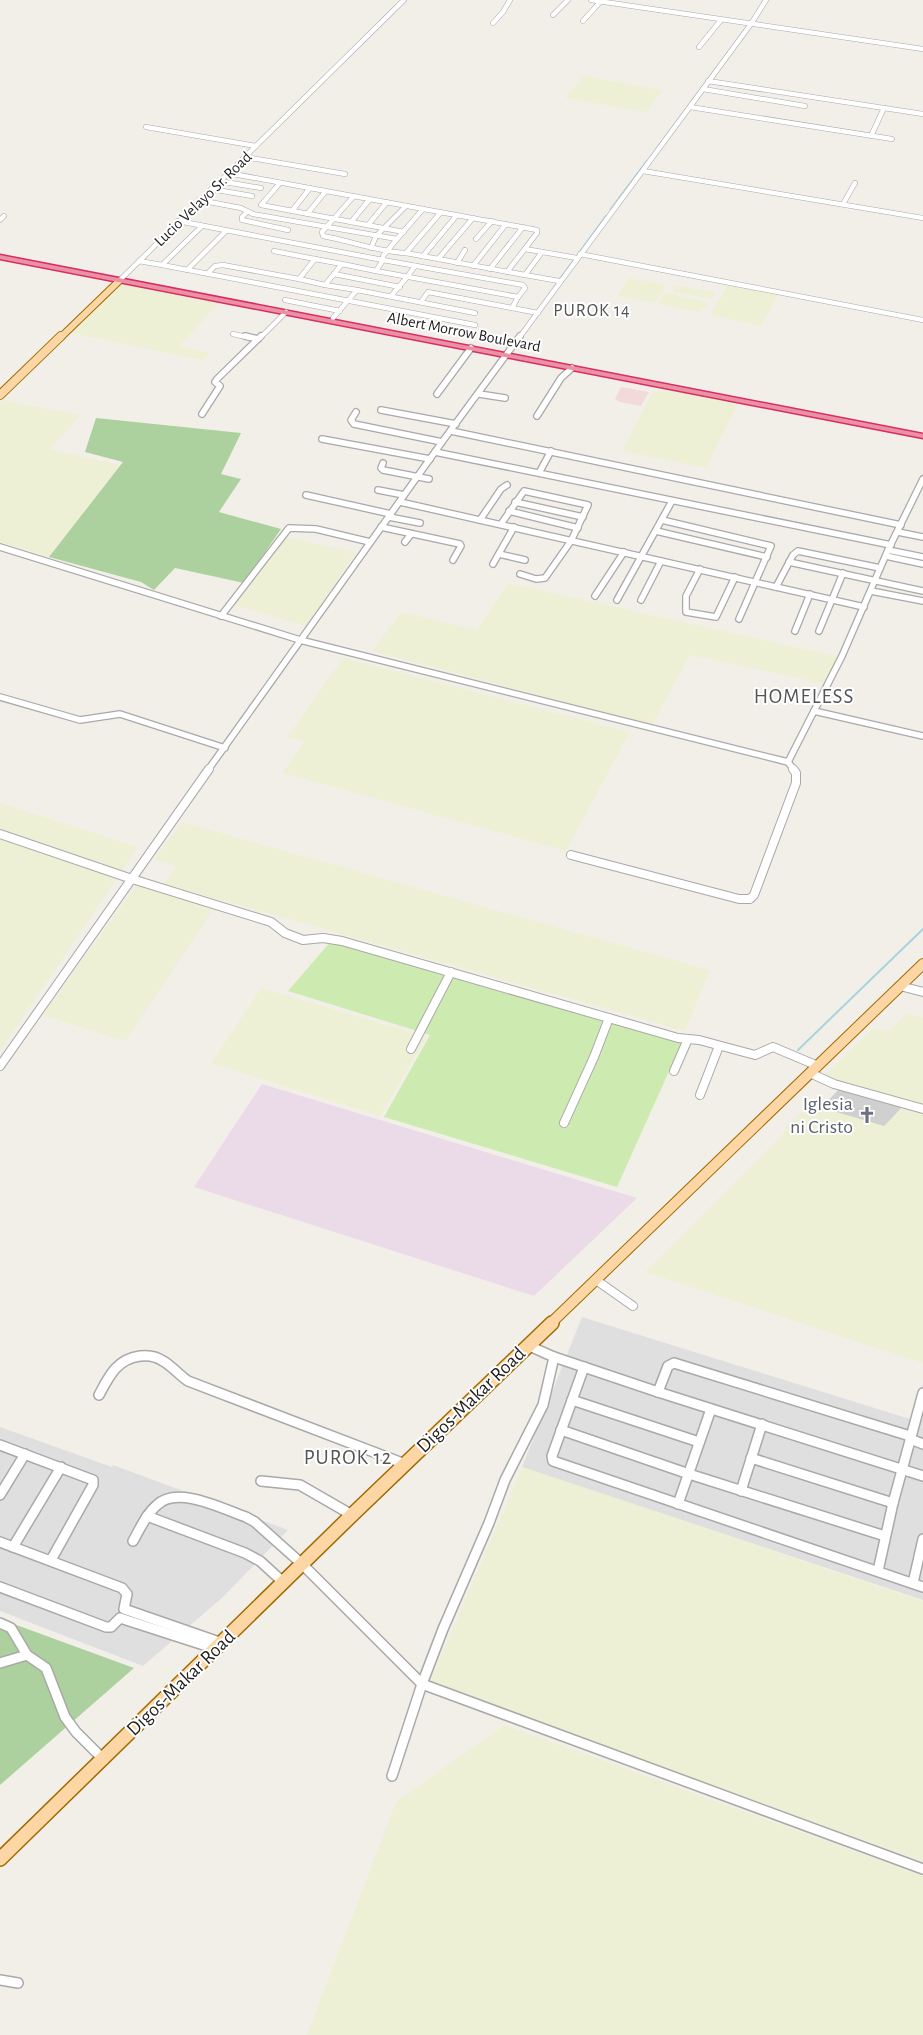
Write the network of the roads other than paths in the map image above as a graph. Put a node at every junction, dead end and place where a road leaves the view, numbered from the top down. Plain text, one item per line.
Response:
1 (404, 0) edge
2 (510, 0) edge
3 (568, 0) edge
4 (591, 0) edge
5 (766, 0) edge
6 (601, 2) junction
7 (553, 15) dead end
8 (583, 20) dead end
9 (722, 20) junction
10 (493, 23) dead end
11 (751, 24) junction
12 (802, 32) junction
13 (798, 39) dead end
14 (699, 47) dead end
15 (923, 49) edge
16 (708, 81) junction
17 (703, 89) junction
18 (805, 106) dead end
19 (690, 107) junction
20 (884, 108) junction
21 (923, 114) edge
22 (146, 127) dead end
23 (871, 136) junction
24 (892, 139) dead end
25 (256, 146) junction
26 (245, 157) junction
27 (643, 171) junction
28 (228, 173) junction
29 (344, 174) dead end
30 (220, 181) junction
31 (855, 182) dead end
32 (280, 183) junction
33 (261, 188) dead end
34 (310, 188) junction
35 (211, 189) junction
36 (326, 191) junction
37 (252, 196) dead end
38 (354, 196) junction
39 (370, 199) junction
40 (199, 200) junction
41 (387, 202) junction
42 (843, 204) junction
43 (406, 206) junction
44 (423, 209) junction
45 (292, 211) junction
46 (247, 212) junction
47 (441, 212) junction
48 (307, 214) junction
49 (457, 215) junction
50 (473, 218) junction
51 (923, 218) edge
52 (335, 219) junction
53 (178, 221) junction
54 (492, 221) junction
55 (351, 222) junction
56 (506, 224) junction
57 (368, 225) junction
58 (202, 226) junction
59 (327, 227) junction
60 (523, 227) junction
61 (384, 228) junction
62 (288, 230) dead end
63 (226, 231) junction
64 (404, 232) junction
65 (376, 236) junction
66 (397, 239) junction
67 (476, 239) dead end
68 (372, 248) junction
69 (525, 249) junction
70 (465, 250) dead end
71 (274, 251) dead end
72 (386, 252) junction
73 (542, 252) junction
74 (406, 253) junction
75 (0, 255) edge
76 (423, 256) junction
77 (579, 256) junction
78 (315, 259) junction
79 (383, 260) junction
80 (438, 260) junction
81 (139, 261) junction
82 (457, 263) junction
83 (342, 264) junction
84 (162, 265) junction
85 (415, 266) junction
86 (473, 266) junction
87 (490, 269) junction
88 (187, 270) junction
89 (376, 271) junction
90 (507, 272) junction
91 (208, 273) junction
92 (334, 274) junction
93 (525, 275) junction
94 (407, 277) junction
95 (121, 279) junction
96 (299, 279) junction
97 (559, 281) junction
98 (435, 282) junction
99 (324, 285) junction
100 (400, 287) junction
101 (356, 290) junction
102 (428, 292) junction
103 (390, 296) junction
104 (518, 297) junction
105 (285, 300) dead end
106 (349, 300) junction
107 (422, 302) junction
108 (512, 308) junction
109 (340, 311) junction
110 (286, 312) junction
111 (538, 312) junction
112 (475, 313) dead end
113 (333, 318) junction
114 (923, 320) edge
115 (474, 325) dead end
116 (233, 334) dead end
117 (258, 339) junction
118 (471, 348) junction
119 (507, 354) junction
120 (572, 368) junction
121 (437, 394) dead end
122 (479, 394) junction
123 (0, 396) edge
124 (505, 398) dead end
125 (381, 410) dead end
126 (356, 412) dead end
127 (202, 414) dead end
128 (537, 416) dead end
129 (456, 424) junction
130 (451, 430) junction
131 (923, 434) edge
132 (322, 439) dead end
133 (442, 442) junction
134 (551, 451) junction
135 (435, 452) junction
136 (430, 459) junction
137 (383, 463) dead end
138 (539, 475) junction
139 (418, 476) junction
140 (430, 479) dead end
141 (923, 479) edge
142 (507, 485) dead end
143 (378, 490) dead end
144 (306, 495) dead end
145 (404, 495) junction
146 (672, 501) junction
147 (400, 502) junction
148 (515, 502) junction
149 (509, 511) junction
150 (390, 516) junction
151 (583, 517) junction
152 (480, 520) junction
153 (662, 520) junction
154 (420, 523) dead end
155 (501, 524) junction
156 (901, 524) junction
157 (514, 527) junction
158 (381, 528) junction
159 (578, 528) junction
160 (656, 531) junction
161 (898, 532) junction
162 (411, 534) junction
163 (923, 537) edge
164 (571, 541) junction
165 (370, 542) junction
166 (405, 542) dead end
167 (0, 546) edge
168 (888, 550) junction
169 (624, 552) junction
170 (499, 554) junction
171 (642, 556) junction
172 (767, 557) junction
173 (923, 557) edge
174 (453, 560) dead end
175 (525, 560) dead end
176 (661, 561) junction
177 (789, 562) junction
178 (493, 564) dead end
179 (923, 564) edge
180 (880, 568) junction
181 (700, 570) junction
182 (520, 574) dead end
183 (843, 574) junction
184 (735, 577) junction
185 (875, 581) junction
186 (755, 582) junction
187 (776, 587) junction
188 (871, 591) junction
189 (923, 591) edge
190 (810, 594) junction
191 (595, 596) dead end
192 (617, 600) dead end
193 (641, 600) dead end
194 (832, 600) junction
195 (923, 602) edge
196 (864, 607) junction
197 (221, 616) junction
198 (739, 619) dead end
199 (796, 631) dead end
200 (818, 631) dead end
201 (300, 640) junction
202 (0, 697) edge
203 (814, 711) junction
204 (923, 736) edge
205 (225, 748) junction
206 (788, 762) junction
207 (0, 834) edge
208 (571, 855) dead end
209 (132, 879) junction
210 (923, 964) edge
211 (451, 972) junction
212 (900, 986) junction
213 (923, 992) edge
214 (609, 1018) junction
215 (688, 1040) junction
216 (719, 1046) junction
217 (411, 1049) dead end
218 (0, 1066) edge
219 (814, 1070) junction
220 (674, 1071) dead end
221 (700, 1095) dead end
222 (923, 1110) edge
223 (564, 1123) dead end
224 (596, 1280) junction
225 (633, 1306) dead end
226 (527, 1345) junction
227 (554, 1357) junction
228 (584, 1367) junction
229 (658, 1392) junction
230 (923, 1394) edge
231 (99, 1395) dead end
232 (572, 1400) junction
233 (710, 1409) junction
234 (920, 1413) edge
235 (762, 1424) junction
236 (561, 1430) junction
237 (910, 1438) junction
238 (699, 1442) junction
239 (923, 1444) edge
240 (0, 1445) edge
241 (25, 1454) junction
242 (751, 1458) junction
243 (405, 1464) junction
244 (62, 1467) junction
245 (903, 1469) junction
246 (689, 1474) junction
247 (923, 1476) edge
248 (260, 1482) dead end
249 (1, 1490) edge
250 (741, 1490) junction
251 (893, 1503) junction
252 (678, 1504) junction
253 (352, 1515) junction
254 (147, 1516) junction
255 (885, 1536) junction
256 (923, 1539) edge
257 (133, 1541) dead end
258 (0, 1542) edge
259 (13, 1547) junction
260 (51, 1560) junction
261 (302, 1564) junction
262 (878, 1571) junction
263 (283, 1582) junction
264 (913, 1583) junction
265 (923, 1586) edge
266 (0, 1587) edge
267 (122, 1614) junction
268 (0, 1622) edge
269 (220, 1646) junction
270 (27, 1655) junction
271 (0, 1663) edge
272 (422, 1684) junction
273 (104, 1760) junction
274 (392, 1776) dead end
275 (0, 1859) edge
276 (923, 1869) edge
277 (0, 1980) edge
278 (18, 1983) dead end

1 - 25 street, Lucio Velayo Sr. Road
2 - 10 street
3 - 7 street
4 - 6 street
5 - 11 street
6 - 8 street
6 - 9 street
9 - 11 street
9 - 14 street
11 - 12 street
11 - 16 street
12 - 13 street
12 - 15 street
16 - 17 street
16 - 20 street
17 - 18 street
17 - 19 street
19 - 23 street
19 - 27 street
20 - 21 street
20 - 23 street
22 - 25 street
23 - 24 street
25 - 26 street, Lucio Velayo Sr. Road
26 - 28 street, Lucio Velayo Sr. Road
26 - 29 street
27 - 42 street
27 - 77 street
28 - 30 street, Lucio Velayo Sr. Road
28 - 32 street
30 - 33 street
30 - 35 street, Lucio Velayo Sr. Road
31 - 42 street
32 - 34 street
32 - 45 street
34 - 36 street
34 - 45 street
35 - 37 street
35 - 40 street, Lucio Velayo Sr. Road
36 - 38 street
36 - 48 street
38 - 39 street
38 - 52 street
39 - 41 street
39 - 55 street
40 - 46 street
40 - 53 street, Lucio Velayo Sr. Road
41 - 43 street
41 - 57 street
42 - 51 street
43 - 44 street
43 - 61 street
44 - 47 street
44 - 64 street
45 - 48 street
46 - 59 street
46 - 62 street
47 - 49 street
47 - 74 street
48 - 52 street
49 - 50 street
49 - 76 street
50 - 54 street
50 - 80 street
52 - 55 street
52 - 59 street
53 - 58 street
53 - 81 street, Lucio Velayo Sr. Road
54 - 56 street
54 - 67 street
55 - 57 street
56 - 60 street
56 - 86 street
57 - 61 street
58 - 63 street
58 - 84 street
59 - 65 street
59 - 68 street
60 - 69 street
60 - 87 street
61 - 64 street
61 - 65 street
63 - 79 street
63 - 88 street
64 - 66 street
65 - 66 street
65 - 68 street
66 - 72 street
68 - 72 street
69 - 73 street
69 - 90 street
70 - 82 street
71 - 78 street
72 - 74 street
72 - 79 street
73 - 77 street
73 - 93 street
74 - 76 street
75 - 95 highway, Albert Morrow Boulevard
76 - 80 street
77 - 97 street
77 - 114 street
78 - 83 street
78 - 96 street
79 - 85 street
79 - 89 street
80 - 82 street
81 - 84 street
81 - 95 street, Lucio Velayo Sr. Road
82 - 86 street
83 - 89 street
83 - 92 street
84 - 88 street
85 - 94 street
85 - 104 street
86 - 87 street
87 - 90 street
88 - 91 street
89 - 94 street
90 - 93 street
91 - 96 street
91 - 106 street
92 - 99 street
92 - 100 street
93 - 97 street
94 - 98 street
94 - 100 street
95 - 110 highway, Albert Morrow Boulevard
95 - 113 highway, Albert Morrow Boulevard
95 - 123 main road, Lucio Velayo Sr. Road
96 - 99 street
97 - 111 street
98 - 102 street
98 - 104 street
99 - 101 street
100 - 103 street
101 - 103 street
101 - 106 street
102 - 107 street
102 - 108 street
103 - 107 street
104 - 108 street
105 - 109 street
106 - 109 street
106 - 115 street
107 - 112 street
108 - 111 street
109 - 113 street
110 - 117 street
110 - 118 highway, Albert Morrow Boulevard
111 - 119 street
113 - 119 highway, Albert Morrow Boulevard
116 - 117 street
117 - 127 street
118 - 119 highway, Albert Morrow Boulevard
118 - 121 street
119 - 120 highway, Albert Morrow Boulevard
119 - 122 street
119 - 131 highway, Albert Morrow Boulevard
120 - 128 street
120 - 131 highway, Albert Morrow Boulevard
122 - 124 street
122 - 129 street
125 - 129 street
126 - 133 street
129 - 130 street
130 - 133 street
130 - 134 street
132 - 136 street
133 - 135 street
134 - 138 street
134 - 156 street
135 - 136 street
135 - 138 street
136 - 139 street
137 - 139 street
138 - 146 street
139 - 140 street
139 - 145 street
141 - 156 street
142 - 152 street
143 - 145 street
144 - 150 street
145 - 147 street
146 - 153 street
146 - 168 street
147 - 150 street
147 - 152 street
148 - 149 street
148 - 151 street
148 - 151 street
149 - 155 street
149 - 159 street
150 - 154 street
150 - 158 street
151 - 159 street
152 - 155 street
153 - 160 street
153 - 172 street
155 - 157 street
156 - 161 street
157 - 164 street
157 - 170 street
158 - 162 street
158 - 165 street
159 - 164 street
160 - 171 street
160 - 172 street
161 - 163 street
161 - 168 street
162 - 166 street
162 - 174 street
164 - 169 street
164 - 182 street
165 - 197 street
165 - 201 street
167 - 197 street
168 - 173 street
168 - 179 street
168 - 180 street
169 - 171 street
169 - 191 street
170 - 175 street
170 - 178 street
171 - 176 street
171 - 192 street
172 - 186 street
176 - 181 street
176 - 193 street
177 - 180 street
177 - 183 street
177 - 187 street
180 - 185 street
181 - 184 street
181 - 184 street
183 - 185 street
183 - 194 street
184 - 186 street
185 - 188 street
185 - 189 street
186 - 187 street
186 - 198 street
187 - 190 street
188 - 195 street
188 - 196 street
190 - 194 street
190 - 199 street
194 - 196 street
194 - 200 street
196 - 203 street
197 - 201 street
201 - 205 street
201 - 206 street
202 - 205 street
203 - 204 street
203 - 206 street
205 - 209 street
206 - 208 street
207 - 209 street
209 - 211 street
209 - 218 street
210 - 212 main road, Digos-Makar Road
211 - 214 street
211 - 217 street
212 - 213 street
212 - 219 main road, Digos-Makar Road
214 - 215 street
214 - 223 street
215 - 216 street
215 - 220 street
216 - 219 street
216 - 221 street
219 - 222 street
219 - 224 main road, Digos-Makar Road
224 - 225 street
224 - 226 main road, Digos-Makar Road
226 - 227 street
226 - 243 main road, Digos-Makar Road
227 - 228 street
227 - 272 street
228 - 229 street
228 - 232 street
229 - 233 street
229 - 237 street
230 - 234 street
231 - 243 street
232 - 236 street
232 - 238 street
233 - 235 street
233 - 238 street
234 - 237 street
235 - 242 street
235 - 245 street
236 - 246 street
236 - 252 street
237 - 239 street
237 - 245 street
238 - 246 street
240 - 241 street
241 - 244 street
241 - 249 street
242 - 250 street
242 - 251 street
243 - 253 main road, Digos-Makar Road
244 - 259 street
244 - 260 street
245 - 247 street
245 - 251 street
246 - 250 street
246 - 252 street
248 - 253 street
250 - 255 street
251 - 255 street
252 - 262 street
253 - 261 main road, Digos-Makar Road
254 - 257 street
254 - 261 street
254 - 263 street
255 - 262 street
256 - 264 street
258 - 259 street
259 - 260 street
260 - 267 street
261 - 263 main road, Digos-Makar Road
261 - 272 street
262 - 264 street
263 - 269 main road, Digos-Makar Road
264 - 265 street
266 - 267 street
267 - 269 street
268 - 270 street
269 - 273 main road, Digos-Makar Road
270 - 271 street
270 - 273 street
272 - 274 street
272 - 276 street
273 - 275 main road, Digos-Makar Road
277 - 278 street

